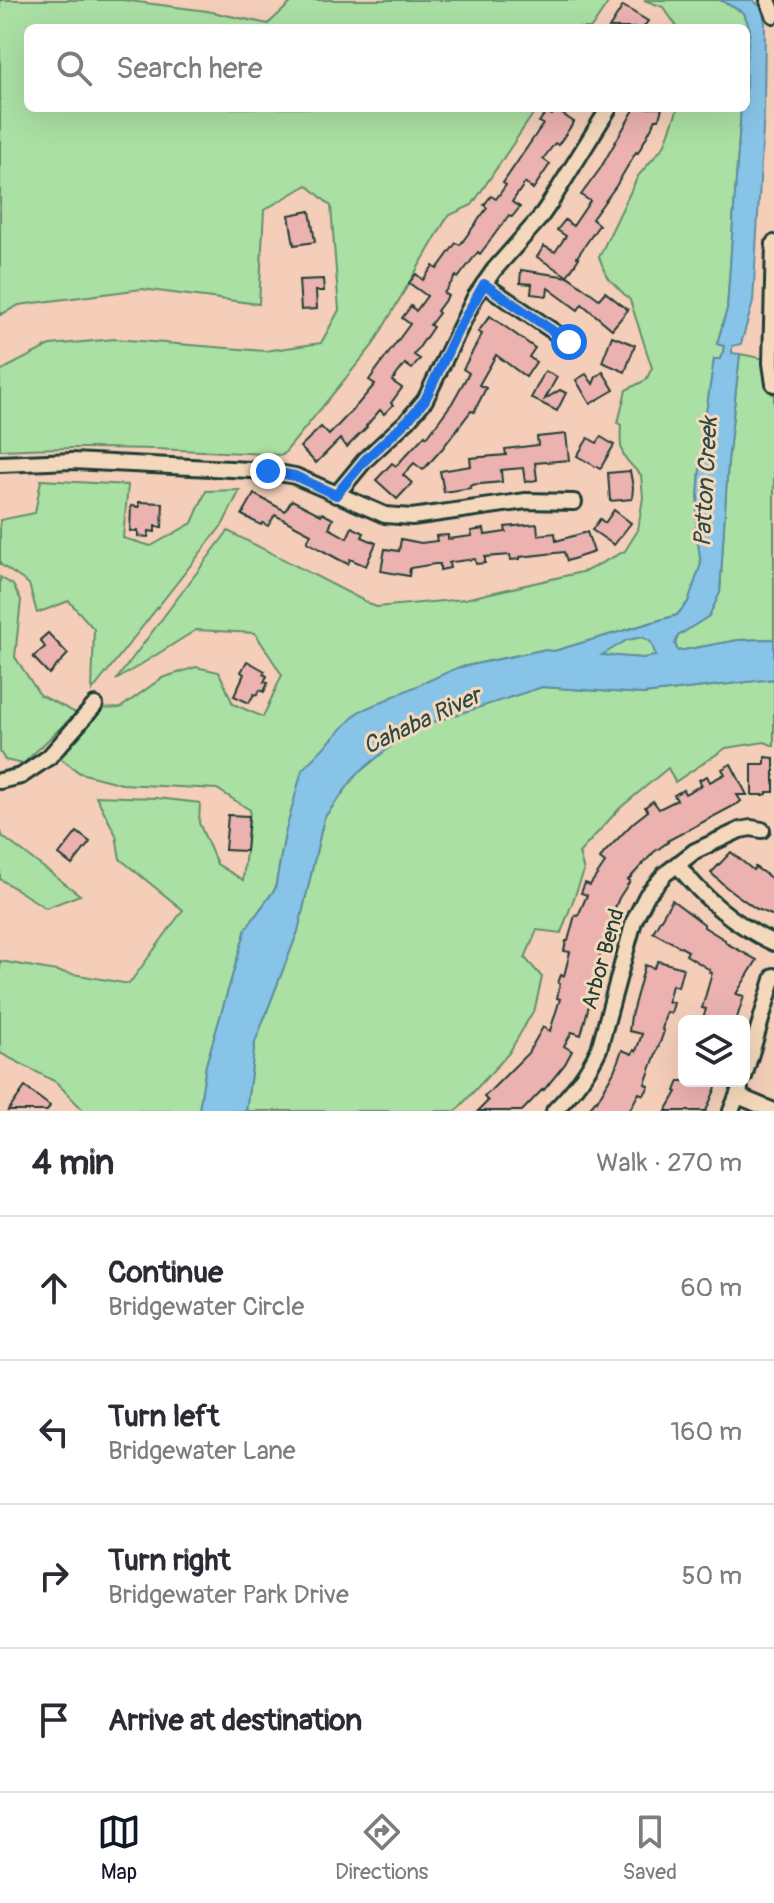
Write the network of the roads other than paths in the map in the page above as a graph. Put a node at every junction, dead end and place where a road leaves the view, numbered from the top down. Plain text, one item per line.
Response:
1 (768, 0) edge
2 (774, 15) edge
3 (606, 112) edge
4 (774, 243) edge
5 (484, 284) junction
6 (569, 342) dead end
7 (774, 384) edge
8 (0, 464) edge
9 (336, 495) junction
10 (574, 502) dead end
11 (95, 705) dead end
12 (0, 781) edge
13 (762, 830) dead end
14 (677, 864) junction
15 (774, 943) edge
16 (774, 976) edge
17 (750, 1056) edge
18 (741, 1087) edge
19 (738, 1096) junction
20 (554, 1111) edge
21 (731, 1111) edge
22 (774, 1111) edge

1 - 2 street
3 - 5 street
4 - 7 street
5 - 6 street
5 - 9 street
8 - 9 street
9 - 10 street
11 - 12 street
13 - 14 street, Arbor Bend
14 - 15 street
14 - 20 street, Arbor Bend
16 - 17 street
18 - 19 street
19 - 21 street
19 - 22 street

